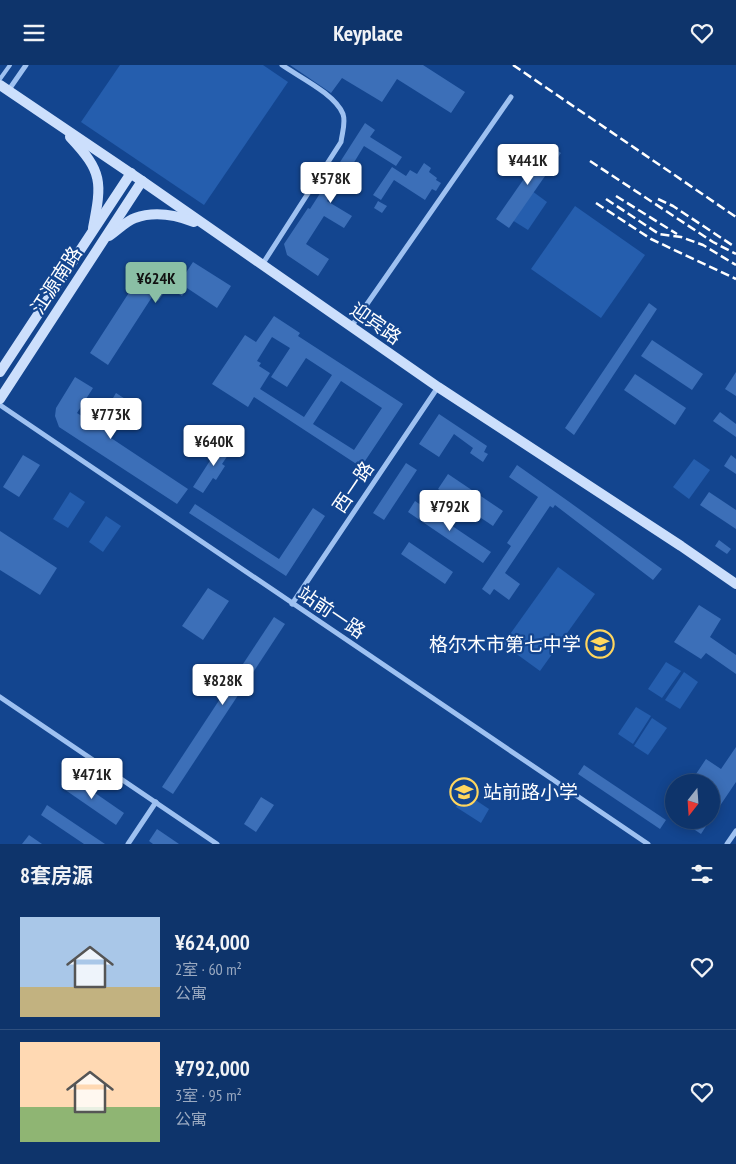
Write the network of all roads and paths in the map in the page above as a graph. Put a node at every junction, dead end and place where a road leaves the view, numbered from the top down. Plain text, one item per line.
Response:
1 (10, 65) edge
2 (26, 65) edge
3 (282, 65) edge
4 (0, 79) edge
5 (4, 88) edge
6 (510, 97) dead end
7 (57, 124) junction
8 (131, 173) junction
9 (142, 181) junction
10 (206, 226) junction
11 (92, 232) junction
12 (102, 242) junction
13 (262, 265) junction
14 (351, 327) junction
15 (0, 372) edge
16 (438, 387) junction
17 (0, 399) edge
18 (0, 405) edge
19 (736, 584) edge
20 (292, 604) junction
21 (0, 697) edge
22 (156, 802) junction
23 (736, 831) edge
24 (128, 844) edge
25 (217, 844) edge
26 (648, 844) edge
27 (727, 844) edge

1 - 4 lane
2 - 5 street
3 - 13 street
5 - 7 main road, 迎宾路
6 - 14 street
7 - 8 main road, 迎宾路
7 - 11 main road
8 - 9 main road, 迎宾路
8 - 11 main road, 江源南路
9 - 10 main road, 迎宾路
9 - 12 main road, 江源南路
10 - 12 main road
10 - 13 main road, 迎宾路
11 - 15 main road, 江源南路
12 - 17 main road, 江源南路
13 - 14 main road, 迎宾路
14 - 16 main road, 迎宾路
16 - 19 main road, 迎宾路
16 - 20 street, 西一路
18 - 20 street, 站前一路
20 - 26 street, 站前一路
21 - 22 street
22 - 24 street
22 - 25 street
23 - 27 street

